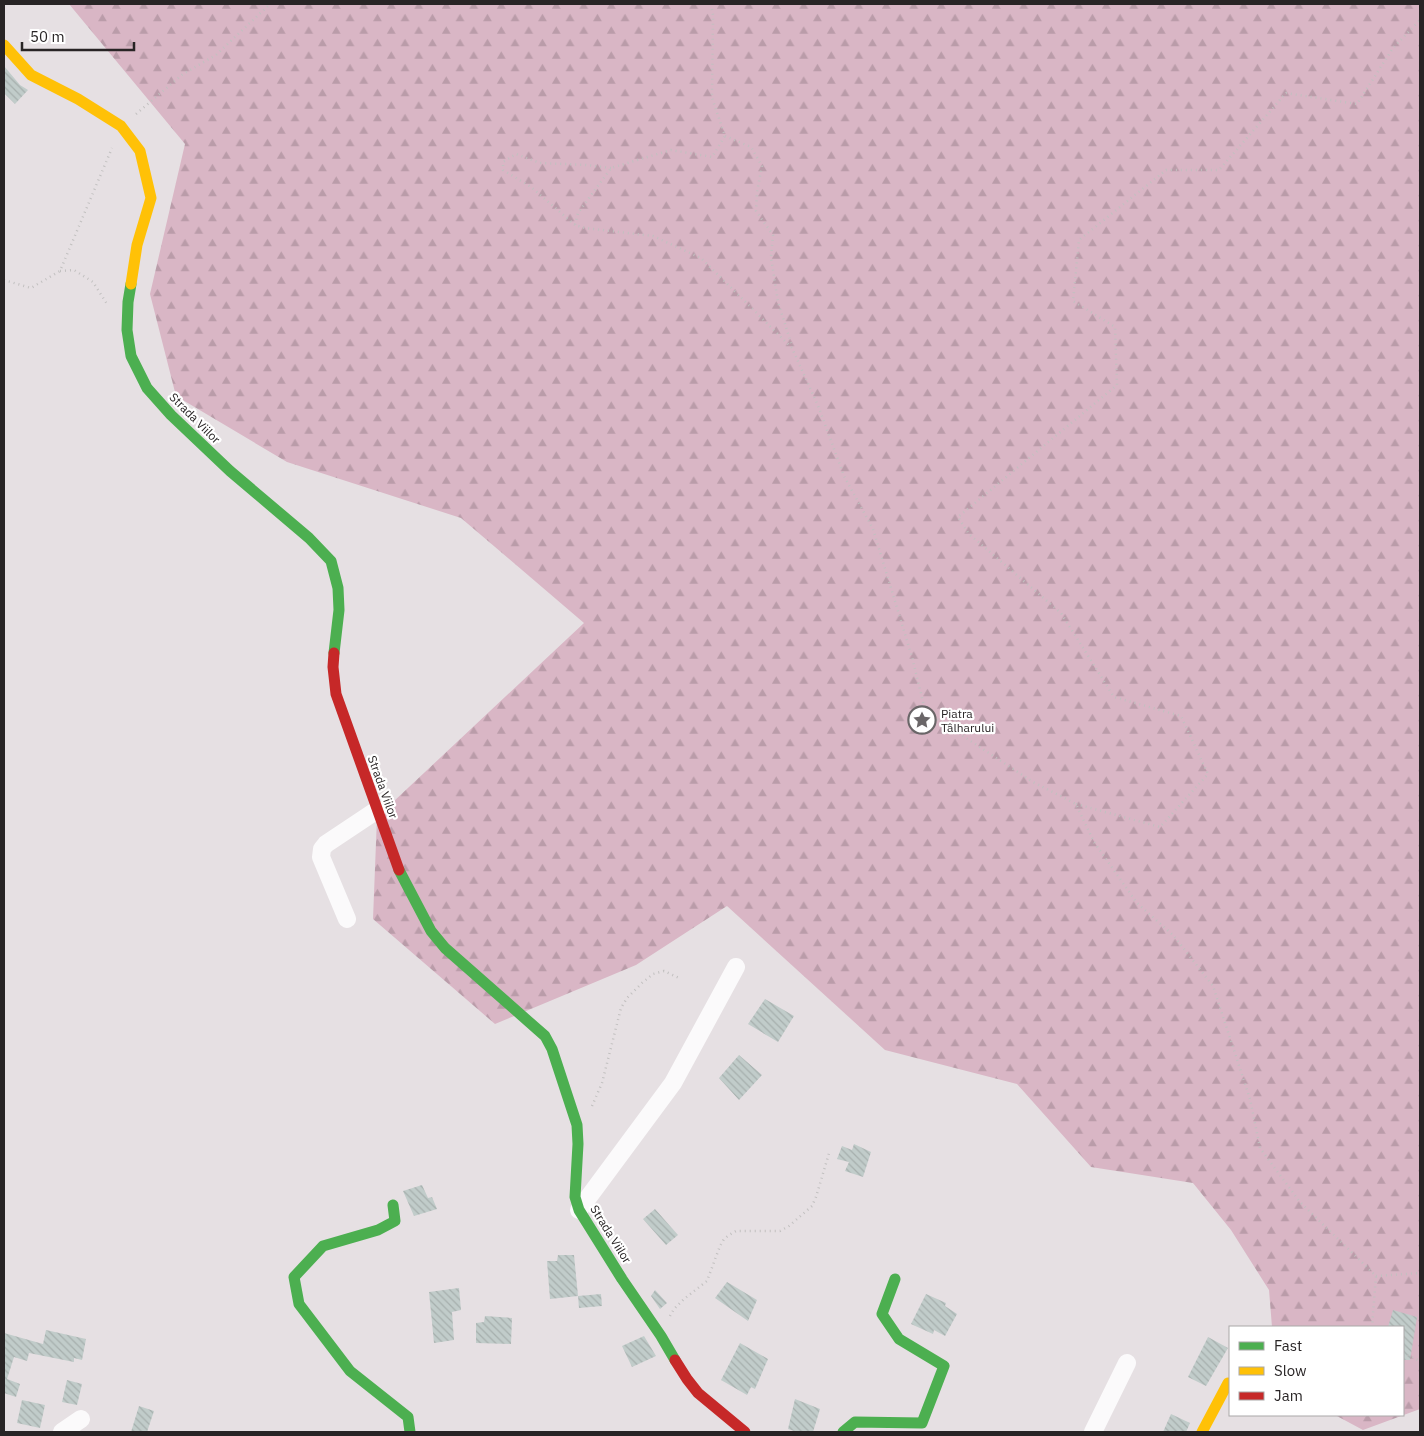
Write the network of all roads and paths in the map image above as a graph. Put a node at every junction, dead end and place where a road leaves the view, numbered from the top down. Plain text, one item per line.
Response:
1 (270, 4) edge
2 (711, 4) edge
3 (1420, 20) edge
4 (4, 45) edge
5 (122, 126) junction
6 (725, 136) junction
7 (611, 168) junction
8 (575, 225) junction
9 (60, 272) junction
10 (4, 280) edge
11 (112, 310) dead end
12 (792, 348) junction
13 (1076, 804) junction
14 (377, 810) junction
15 (347, 920) dead end
16 (736, 967) dead end
17 (679, 978) dead end
18 (577, 1125) junction
19 (830, 1150) dead end
20 (393, 1205) dead end
21 (579, 1210) junction
22 (1420, 1273) edge
23 (1376, 1276) junction
24 (895, 1279) dead end
25 (1372, 1326) edge
26 (661, 1336) junction
27 (1404, 1353) edge
28 (1420, 1361) edge
29 (1127, 1363) dead end
30 (1228, 1383) dead end
31 (81, 1419) dead end
32 (62, 1432) edge
33 (410, 1432) edge
34 (745, 1432) edge
35 (843, 1432) edge
36 (1093, 1432) edge
37 (1202, 1432) edge

1 - 5 path
2 - 6 path
3 - 13 path
4 - 5 street
5 - 9 path
5 - 14 street, Strada Viilor
6 - 7 path
6 - 12 path
7 - 8 path
7 - 8 path
8 - 12 path
9 - 10 path
9 - 11 path
12 - 13 path
13 - 23 path
14 - 15 street
14 - 18 street, Strada Viilor
16 - 21 street
17 - 18 path
18 - 21 street, Strada Viilor
19 - 26 path
20 - 33 street
21 - 26 street, Strada Viilor
22 - 23 path
23 - 25 path
24 - 35 street
26 - 34 street, Strada Viilor
27 - 28 path
29 - 36 street
30 - 37 street
31 - 32 street

